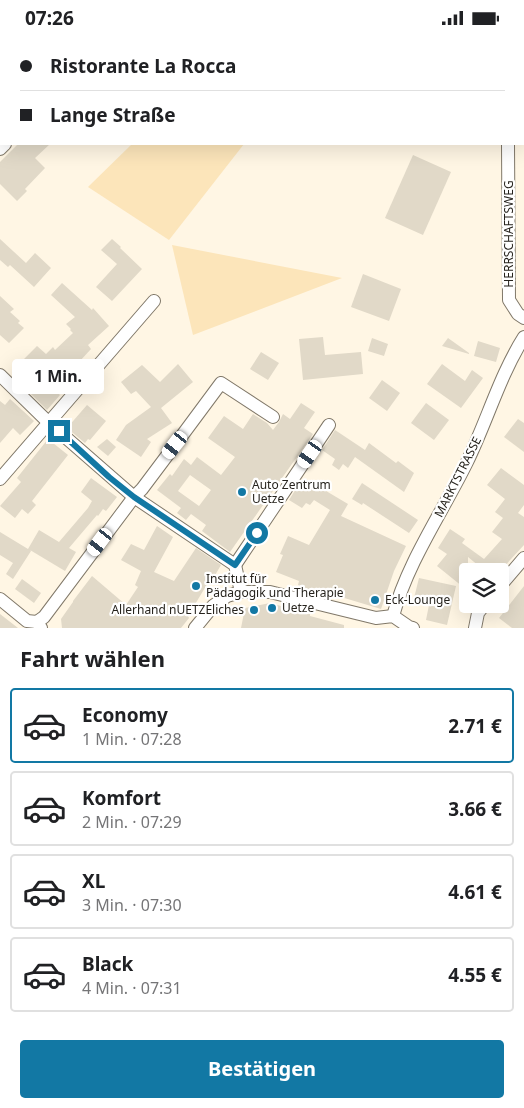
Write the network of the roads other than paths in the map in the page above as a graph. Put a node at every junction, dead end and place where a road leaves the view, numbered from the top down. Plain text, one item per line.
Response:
1 (508, 145) edge
2 (154, 301) dead end
3 (524, 318) edge
4 (524, 337) edge
5 (0, 375) edge
6 (274, 417) dead end
7 (48, 422) junction
8 (329, 425) dead end
9 (0, 479) edge
10 (134, 497) junction
11 (524, 558) edge
12 (235, 565) junction
13 (509, 576) edge
14 (241, 592) junction
15 (0, 599) edge
16 (478, 613) edge
17 (393, 616) junction
18 (39, 625) edge
19 (195, 628) edge
20 (414, 628) edge
21 (475, 628) edge

1 - 3 street, HERRSCHAFTSWEG
2 - 7 street
4 - 17 street, MARKTSTRASSE
5 - 7 street
6 - 10 street
7 - 9 street
7 - 10 street
8 - 12 street
10 - 12 street
10 - 18 street
11 - 13 street
12 - 14 street
14 - 17 street
14 - 19 street
15 - 18 street
16 - 21 street
17 - 20 street

